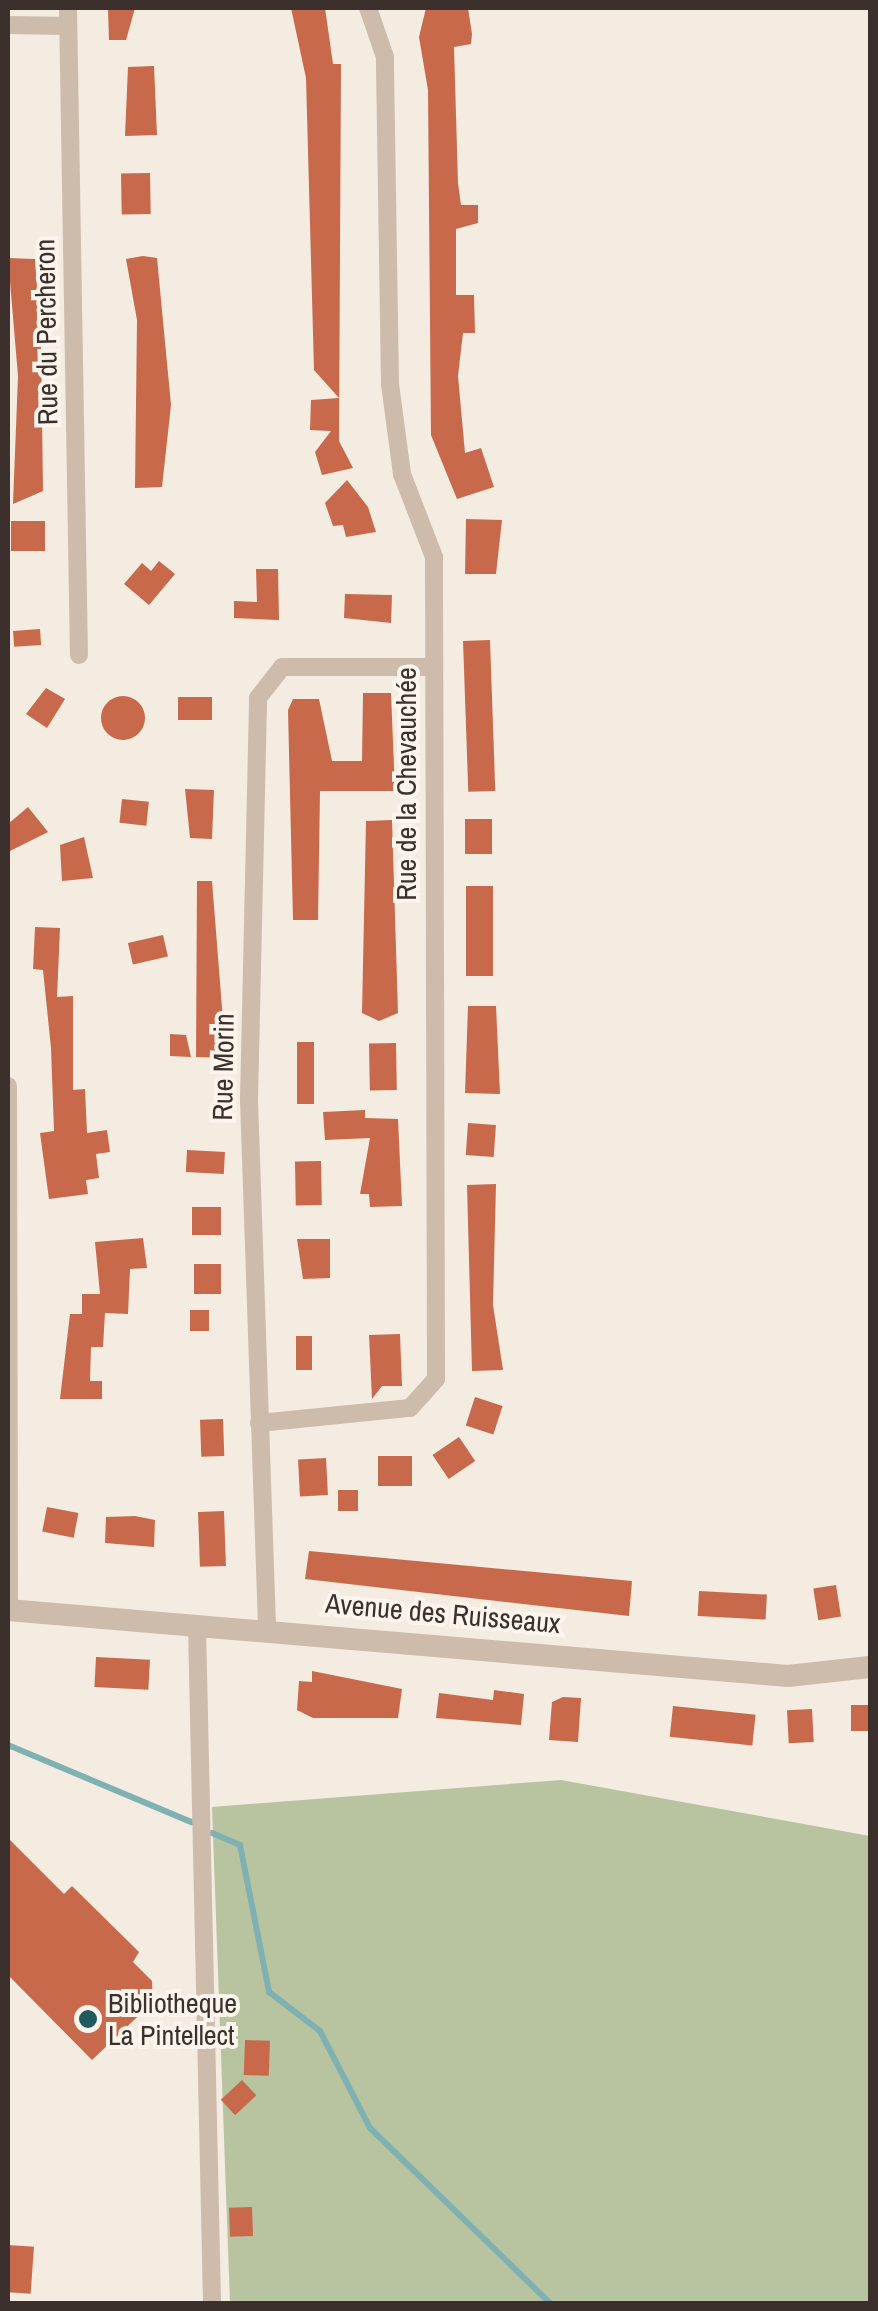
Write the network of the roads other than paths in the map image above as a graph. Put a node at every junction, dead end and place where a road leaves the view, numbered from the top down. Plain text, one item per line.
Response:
1 (368, 8) edge
2 (68, 16) edge
3 (8, 25) edge
4 (79, 655) dead end
5 (433, 666) junction
6 (8, 1086) edge
7 (259, 1423) junction
8 (8, 1610) edge
9 (197, 1626) junction
10 (268, 1626) junction
11 (870, 1667) edge
12 (212, 2304) edge

1 - 5 street, Rue de la Chevauchée
2 - 3 street
2 - 4 street, Rue du Percheron
5 - 7 street, Rue de la Chevauchée
5 - 7 street, Rue Morin
6 - 8 street
7 - 10 street, Rue Morin
8 - 9 street, Avenue des Ruisseaux
9 - 10 street, Avenue des Ruisseaux
9 - 12 street
10 - 11 street, Avenue des Ruisseaux

